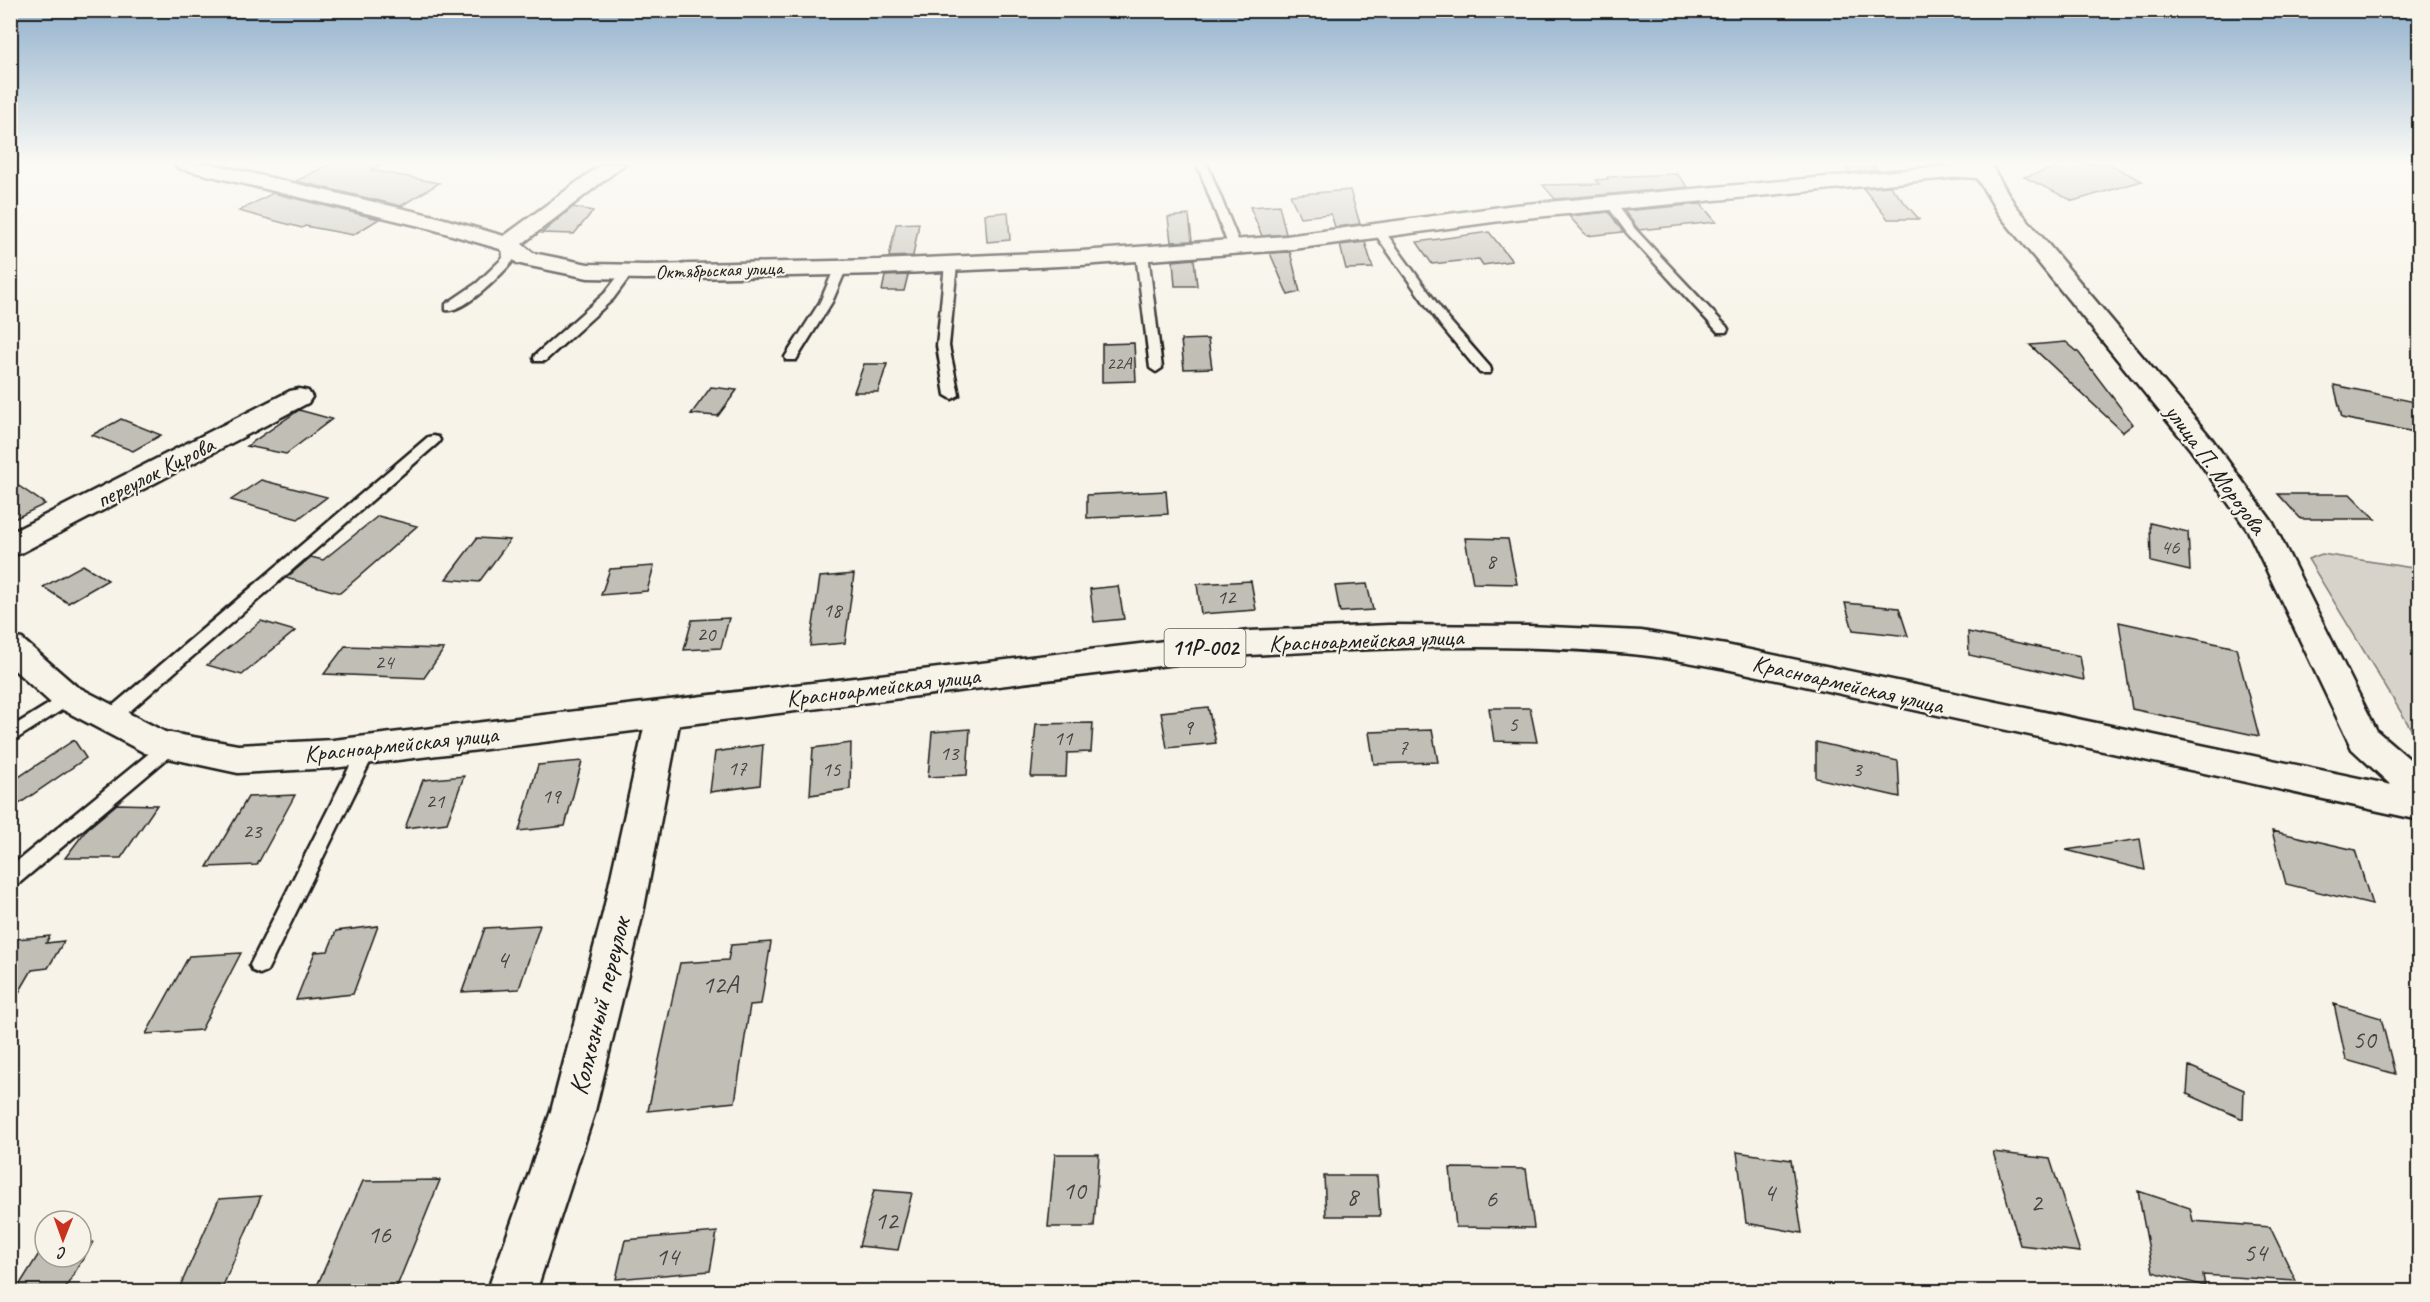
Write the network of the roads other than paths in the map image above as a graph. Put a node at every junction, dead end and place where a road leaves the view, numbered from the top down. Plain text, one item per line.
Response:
1 (440, 225) edge
2 (534, 225) edge
3 (1226, 225) edge
4 (1424, 225) edge
5 (1626, 225) edge
6 (2020, 225) edge
7 (1379, 231) junction
8 (508, 244) junction
9 (1235, 247) junction
10 (1142, 254) junction
11 (951, 264) junction
12 (841, 267) junction
13 (627, 272) junction
14 (450, 307) dead end
15 (1722, 328) dead end
16 (791, 357) dead end
17 (540, 358) dead end
18 (1155, 368) dead end
19 (1485, 370) dead end
20 (952, 395) dead end
21 (299, 397) dead end
22 (433, 440) dead end
23 (10, 546) edge
24 (10, 647) edge
25 (70, 697) junction
26 (664, 714) junction
27 (110, 718) junction
28 (10, 737) edge
29 (170, 746) junction
30 (366, 750) junction
31 (2420, 790) edge
32 (2420, 806) edge
33 (10, 879) edge
34 (260, 965) dead end
35 (511, 1292) edge

1 - 8 street, Октябрьская улица
2 - 8 street
3 - 9 lane
4 - 7 street, Октябрьская улица
5 - 15 lane
6 - 31 street, улица П. Морозова
7 - 9 street, Октябрьская улица
7 - 19 lane
8 - 13 street, Октябрьская улица
8 - 14 lane
9 - 10 street, Октябрьская улица
10 - 11 street, Октябрьская улица
10 - 18 lane
11 - 12 street, Октябрьская улица
11 - 20 lane
12 - 13 street, Октябрьская улица
12 - 16 lane
13 - 17 lane
21 - 23 street, переулок Кирова
22 - 27 lane
24 - 25 street, Красноармейская улица / 11Р-002
25 - 27 street, Красноармейская улица / 11Р-002
25 - 28 lane
26 - 30 street, Красноармейская улица / 11Р-002
26 - 32 street, Красноармейская улица / 11Р-002
26 - 35 street, Колхозный переулок
27 - 29 street, Красноармейская улица / 11Р-002
29 - 30 street, Красноармейская улица / 11Р-002
29 - 33 lane
30 - 34 lane

